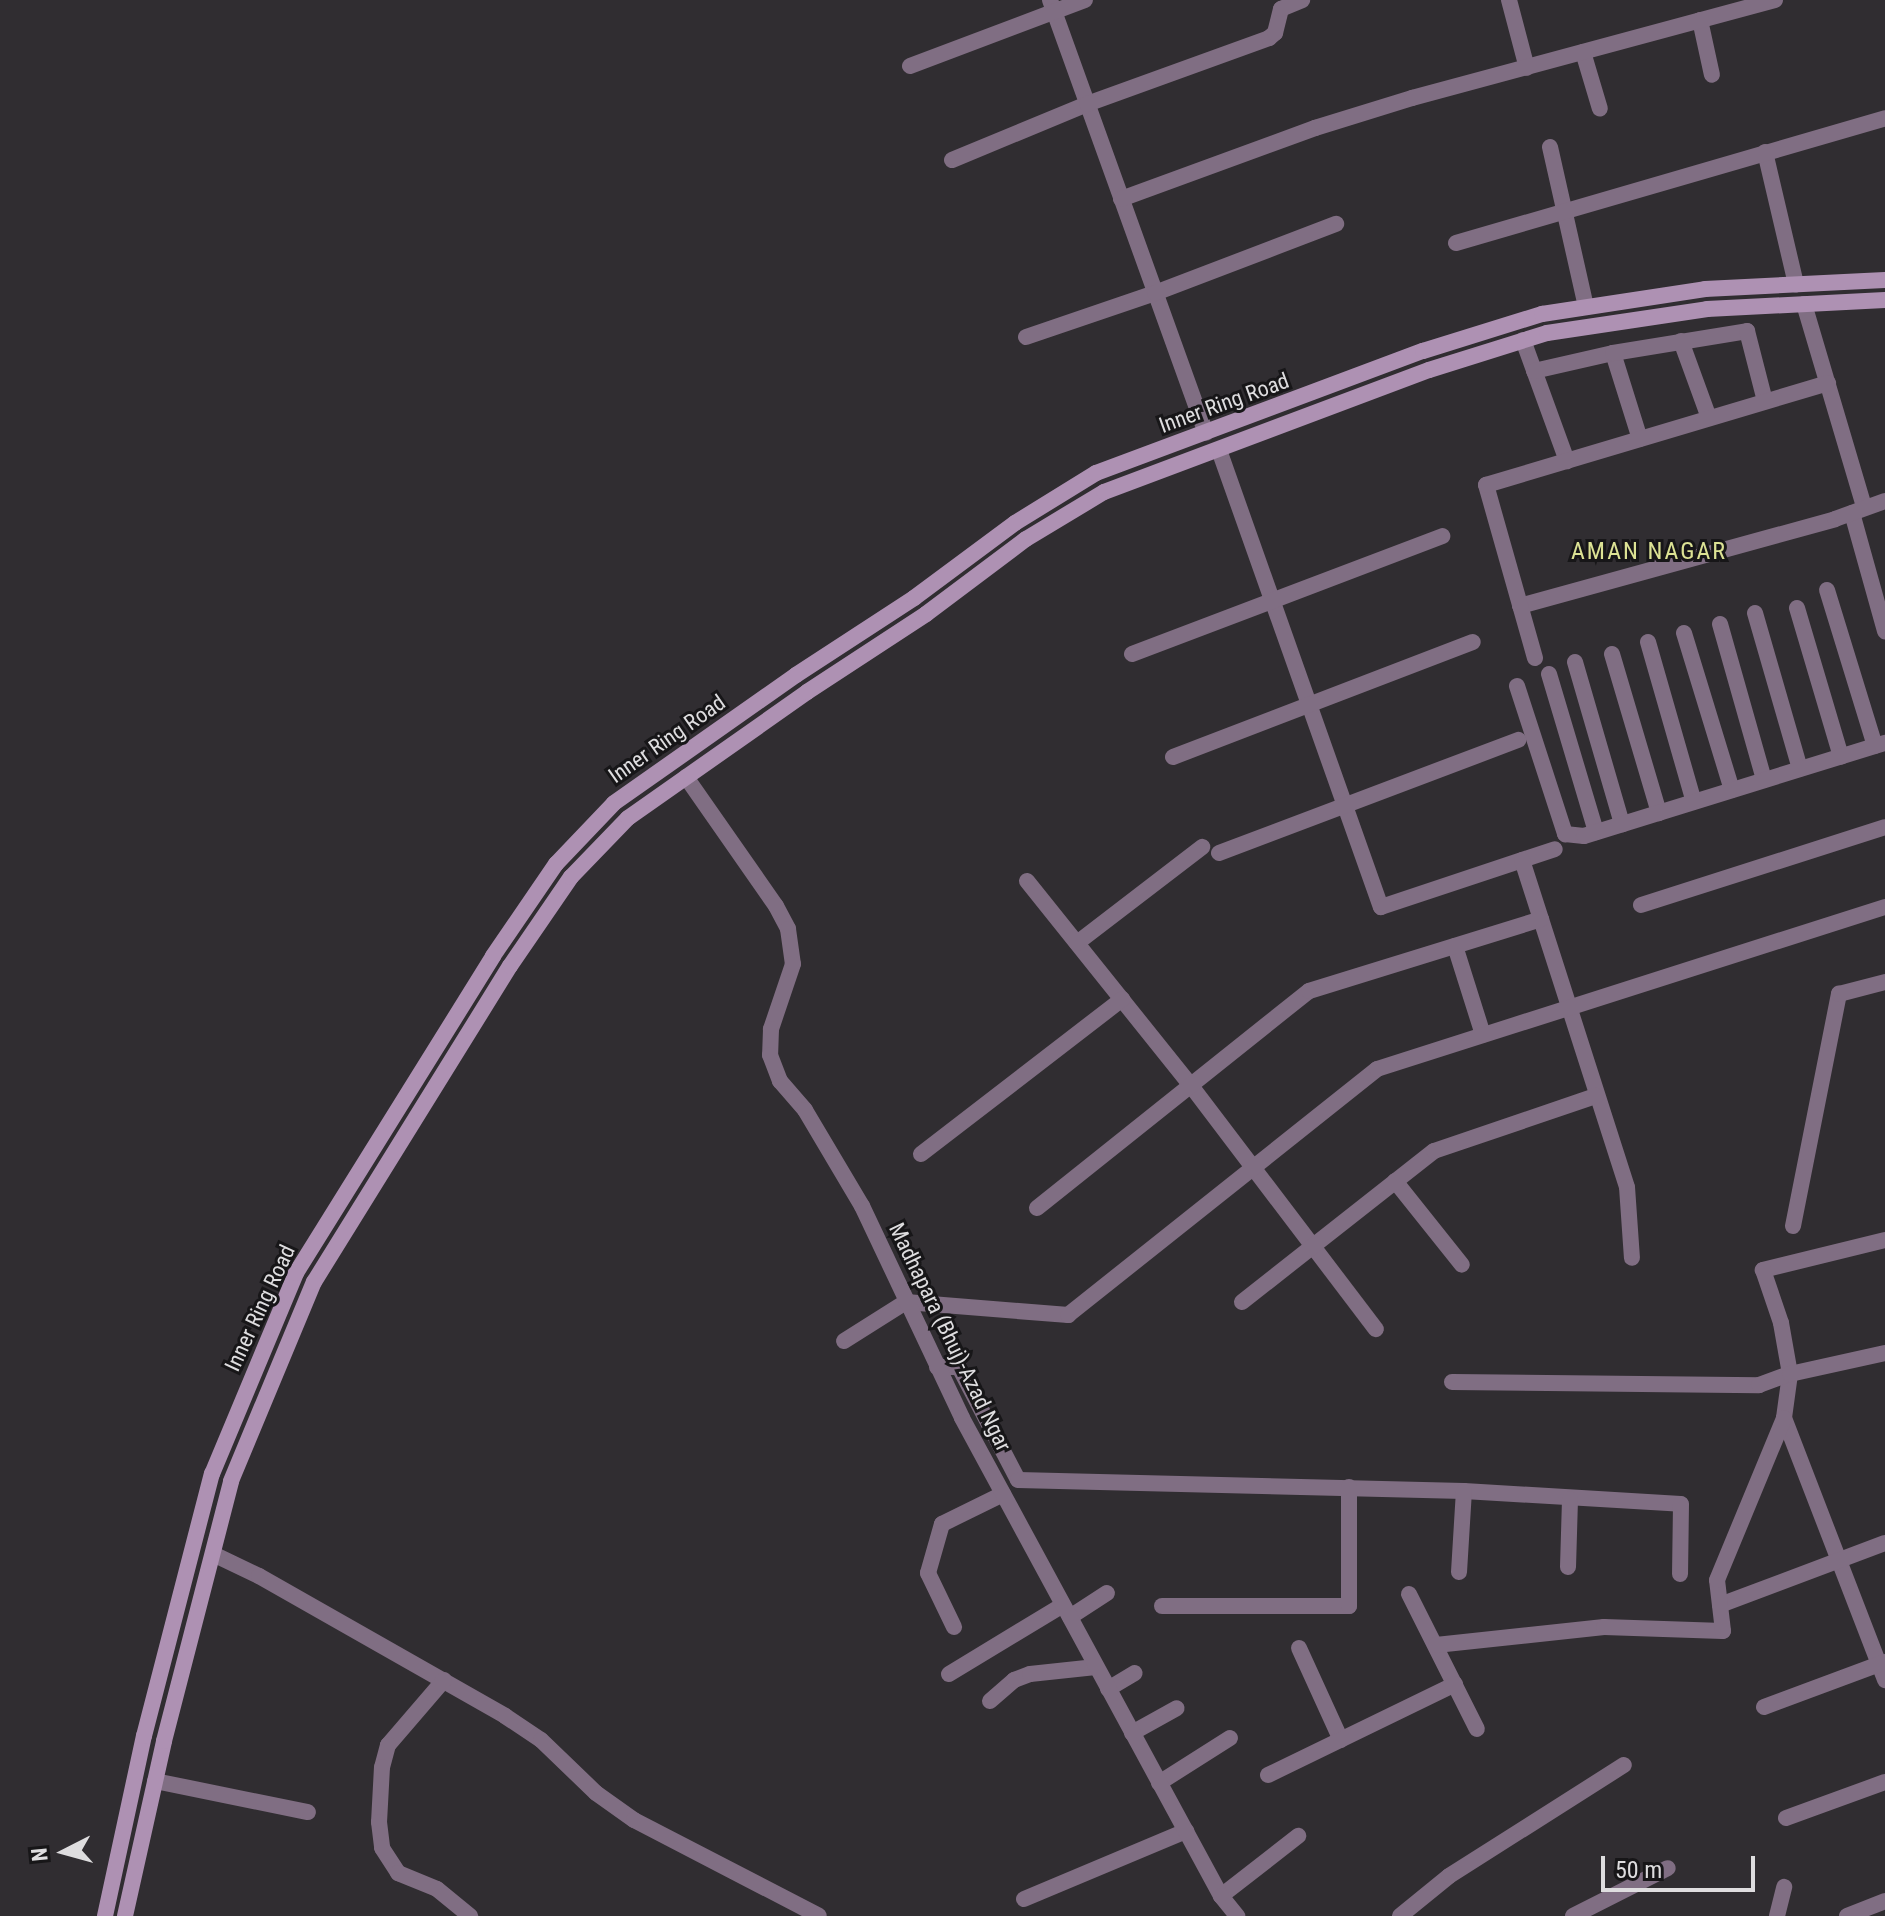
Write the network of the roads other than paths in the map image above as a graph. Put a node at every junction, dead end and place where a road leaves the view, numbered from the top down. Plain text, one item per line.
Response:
1 (1085, 0) edge
2 (1302, 0) edge
3 (1509, 0) edge
4 (1775, 0) edge
5 (1052, 6) edge
6 (1730, 6) edge
7 (1700, 20) junction
8 (1583, 52) junction
9 (910, 66) dead end
10 (1527, 68) junction
11 (1712, 75) dead end
12 (1087, 104) junction
13 (1600, 109) dead end
14 (1885, 118) edge
15 (1550, 147) dead end
16 (1765, 152) junction
17 (952, 160) dead end
18 (1121, 199) junction
19 (1564, 209) junction
20 (1336, 224) dead end
21 (1456, 243) dead end
22 (1885, 280) edge
23 (1796, 284) junction
24 (1155, 293) junction
25 (1885, 300) edge
26 (1804, 304) junction
27 (1586, 307) junction
28 (1026, 337) dead end
29 (1523, 340) junction
30 (1681, 341) junction
31 (1613, 353) junction
32 (1534, 371) junction
33 (1828, 383) junction
34 (1765, 401) junction
35 (1709, 418) junction
36 (1206, 433) junction
37 (1640, 439) junction
38 (1219, 450) junction
39 (1567, 461) junction
40 (1885, 501) edge
41 (1858, 510) junction
42 (1442, 536) dead end
43 (1827, 590) dead end
44 (1273, 602) junction
45 (1520, 606) junction
46 (1797, 608) dead end
47 (1755, 613) dead end
48 (1720, 624) dead end
49 (1885, 631) edge
50 (1684, 633) dead end
51 (1473, 642) dead end
52 (1648, 642) dead end
53 (1132, 654) dead end
54 (1612, 654) dead end
55 (1535, 658) dead end
56 (1575, 662) dead end
57 (1549, 674) dead end
58 (1517, 686) dead end
59 (1307, 704) junction
60 (1518, 740) dead end
61 (1880, 744) edge
62 (1173, 757) dead end
63 (1841, 757) junction
64 (1800, 769) junction
65 (686, 777) junction
66 (1764, 780) junction
67 (1732, 790) junction
68 (1694, 802) junction
69 (1343, 804) junction
70 (1659, 813) junction
71 (1622, 824) junction
72 (1885, 827) edge
73 (1596, 832) junction
74 (1202, 847) dead end
75 (1555, 849) dead end
76 (1219, 853) dead end
77 (1522, 860) junction
78 (1027, 881) dead end
79 (1641, 905) dead end
80 (1885, 907) edge
81 (1541, 919) junction
82 (1077, 943) junction
83 (1455, 946) junction
84 (1885, 982) edge
85 (1122, 999) junction
86 (1569, 1008) junction
87 (1483, 1035) junction
88 (1192, 1087) junction
89 (1596, 1096) junction
90 (921, 1154) dead end
91 (1253, 1170) junction
92 (1395, 1181) junction
93 (1037, 1208) dead end
94 (1793, 1226) dead end
95 (1885, 1240) edge
96 (1312, 1246) junction
97 (1632, 1258) dead end
98 (1462, 1265) dead end
99 (906, 1302) junction
100 (1242, 1302) dead end
101 (1376, 1329) dead end
102 (844, 1341) dead end
103 (1885, 1353) edge
104 (937, 1367) junction
105 (1790, 1374) junction
106 (1452, 1382) dead end
107 (1784, 1418) junction
108 (1349, 1487) junction
109 (1464, 1491) junction
110 (1003, 1494) junction
111 (1570, 1499) junction
112 (1885, 1543) edge
113 (213, 1554) junction
114 (1837, 1561) junction
115 (1568, 1567) dead end
116 (1459, 1572) dead end
117 (1680, 1574) dead end
118 (1107, 1593) dead end
119 (1409, 1594) dead end
120 (1720, 1605) junction
121 (1162, 1606) dead end
122 (1066, 1611) junction
123 (954, 1627) dead end
124 (1436, 1645) junction
125 (1299, 1648) dead end
126 (1096, 1667) junction
127 (1883, 1669) edge
128 (1135, 1673) dead end
129 (949, 1674) dead end
130 (444, 1680) junction
131 (1455, 1684) junction
132 (1108, 1689) junction
133 (990, 1701) dead end
134 (1764, 1707) dead end
135 (1177, 1708) dead end
136 (1477, 1729) dead end
137 (1132, 1733) junction
138 (1230, 1738) dead end
139 (1341, 1740) junction
140 (1624, 1765) dead end
141 (1268, 1775) dead end
142 (155, 1781) junction
143 (1885, 1782) edge
144 (1159, 1783) junction
145 (308, 1812) dead end
146 (1786, 1818) dead end
147 (1186, 1831) junction
148 (1298, 1836) dead end
149 (1668, 1868) dead end
150 (1784, 1887) dead end
151 (1221, 1896) junction
152 (1024, 1899) dead end
153 (1885, 1901) edge
154 (105, 1916) edge
155 (125, 1916) edge
156 (470, 1916) edge
157 (819, 1916) edge
158 (1237, 1916) edge
159 (1400, 1916) edge
160 (1573, 1916) edge
161 (1777, 1916) edge
162 (1847, 1916) edge

1 - 5 street
2 - 12 street
3 - 10 street
4 - 6 street
5 - 9 street
5 - 12 street
6 - 7 street
7 - 8 street
7 - 11 street
8 - 10 street
8 - 13 street
10 - 18 street
12 - 17 street
12 - 18 street
14 - 16 street
15 - 19 street
16 - 19 street
16 - 23 street
18 - 24 street
19 - 21 street
19 - 27 street
20 - 24 street
22 - 23 main road, Inner Ring Road
23 - 27 main road, Inner Ring Road
24 - 28 street
24 - 36 street
25 - 26 main road, Inner Ring Road
26 - 29 main road, Inner Ring Road
26 - 33 street
27 - 36 main road, Inner Ring Road
29 - 32 street
29 - 38 main road, Inner Ring Road
30 - 31 street
30 - 34 street
30 - 35 street
31 - 32 street
31 - 37 street
32 - 39 street
33 - 34 street
33 - 41 street
34 - 35 street
35 - 37 street
36 - 154 main road, Inner Ring Road
37 - 39 street
38 - 44 street
38 - 65 main road, Inner Ring Road
39 - 45 street
40 - 41 street
41 - 45 street
41 - 49 street
42 - 44 street
43 - 61 street
44 - 53 street
44 - 59 street
45 - 55 street
46 - 63 street
47 - 64 street
48 - 66 street
50 - 67 street
51 - 59 street
52 - 68 street
54 - 70 street
56 - 71 street
57 - 73 street
58 - 73 street
59 - 62 street
59 - 69 street
60 - 69 street
61 - 63 street
63 - 64 street
64 - 66 street
65 - 99 street, Madhapara (Bhuj)-Azad Ngar
65 - 113 main road, Inner Ring Road
66 - 67 street
67 - 68 street
68 - 70 street
69 - 76 street
69 - 77 street
70 - 71 street
71 - 73 street
72 - 79 street
74 - 82 street
75 - 77 street
77 - 81 street
78 - 82 street
80 - 86 street
81 - 83 street
81 - 86 street
82 - 85 street
83 - 87 street
83 - 88 street
84 - 94 street
85 - 88 street
85 - 90 street
86 - 87 street
86 - 89 street
87 - 91 street
88 - 91 street
88 - 93 street
89 - 92 street
89 - 97 street
91 - 96 street
91 - 99 street
92 - 96 street
92 - 98 street
95 - 105 street
96 - 100 street
96 - 101 street
99 - 102 street
99 - 104 street, Madhapara (Bhuj)-Azad Ngar
103 - 105 street
104 - 108 street
104 - 110 street, Madhapara (Bhuj)-Azad Ngar
105 - 106 street
105 - 107 street
107 - 114 street
107 - 120 street
108 - 109 street
108 - 121 street
109 - 111 street
109 - 116 street
110 - 122 street, Madhapara (Bhuj)-Azad Ngar
110 - 123 street
111 - 115 street
111 - 117 street
112 - 114 street
113 - 130 street
113 - 142 main road, Inner Ring Road
114 - 120 street
114 - 127 street
118 - 122 street
119 - 124 street
120 - 124 street
122 - 126 street, Madhapara (Bhuj)-Azad Ngar
122 - 129 street
124 - 131 street
125 - 139 street
126 - 132 street, Madhapara (Bhuj)-Azad Ngar
126 - 133 street
127 - 134 street
128 - 132 street
130 - 156 street
130 - 157 street
131 - 136 street
131 - 139 street
132 - 137 street, Madhapara (Bhuj)-Azad Ngar
135 - 137 street
137 - 144 street, Madhapara (Bhuj)-Azad Ngar
138 - 144 street
139 - 141 street
140 - 159 street
142 - 145 street
142 - 155 main road, Inner Ring Road
143 - 146 street
144 - 147 street, Madhapara (Bhuj)-Azad Ngar
147 - 151 street, Madhapara (Bhuj)-Azad Ngar
147 - 152 street
148 - 151 street
149 - 160 street
150 - 161 street
151 - 158 street, Madhapara (Bhuj)-Azad Ngar
153 - 162 street

